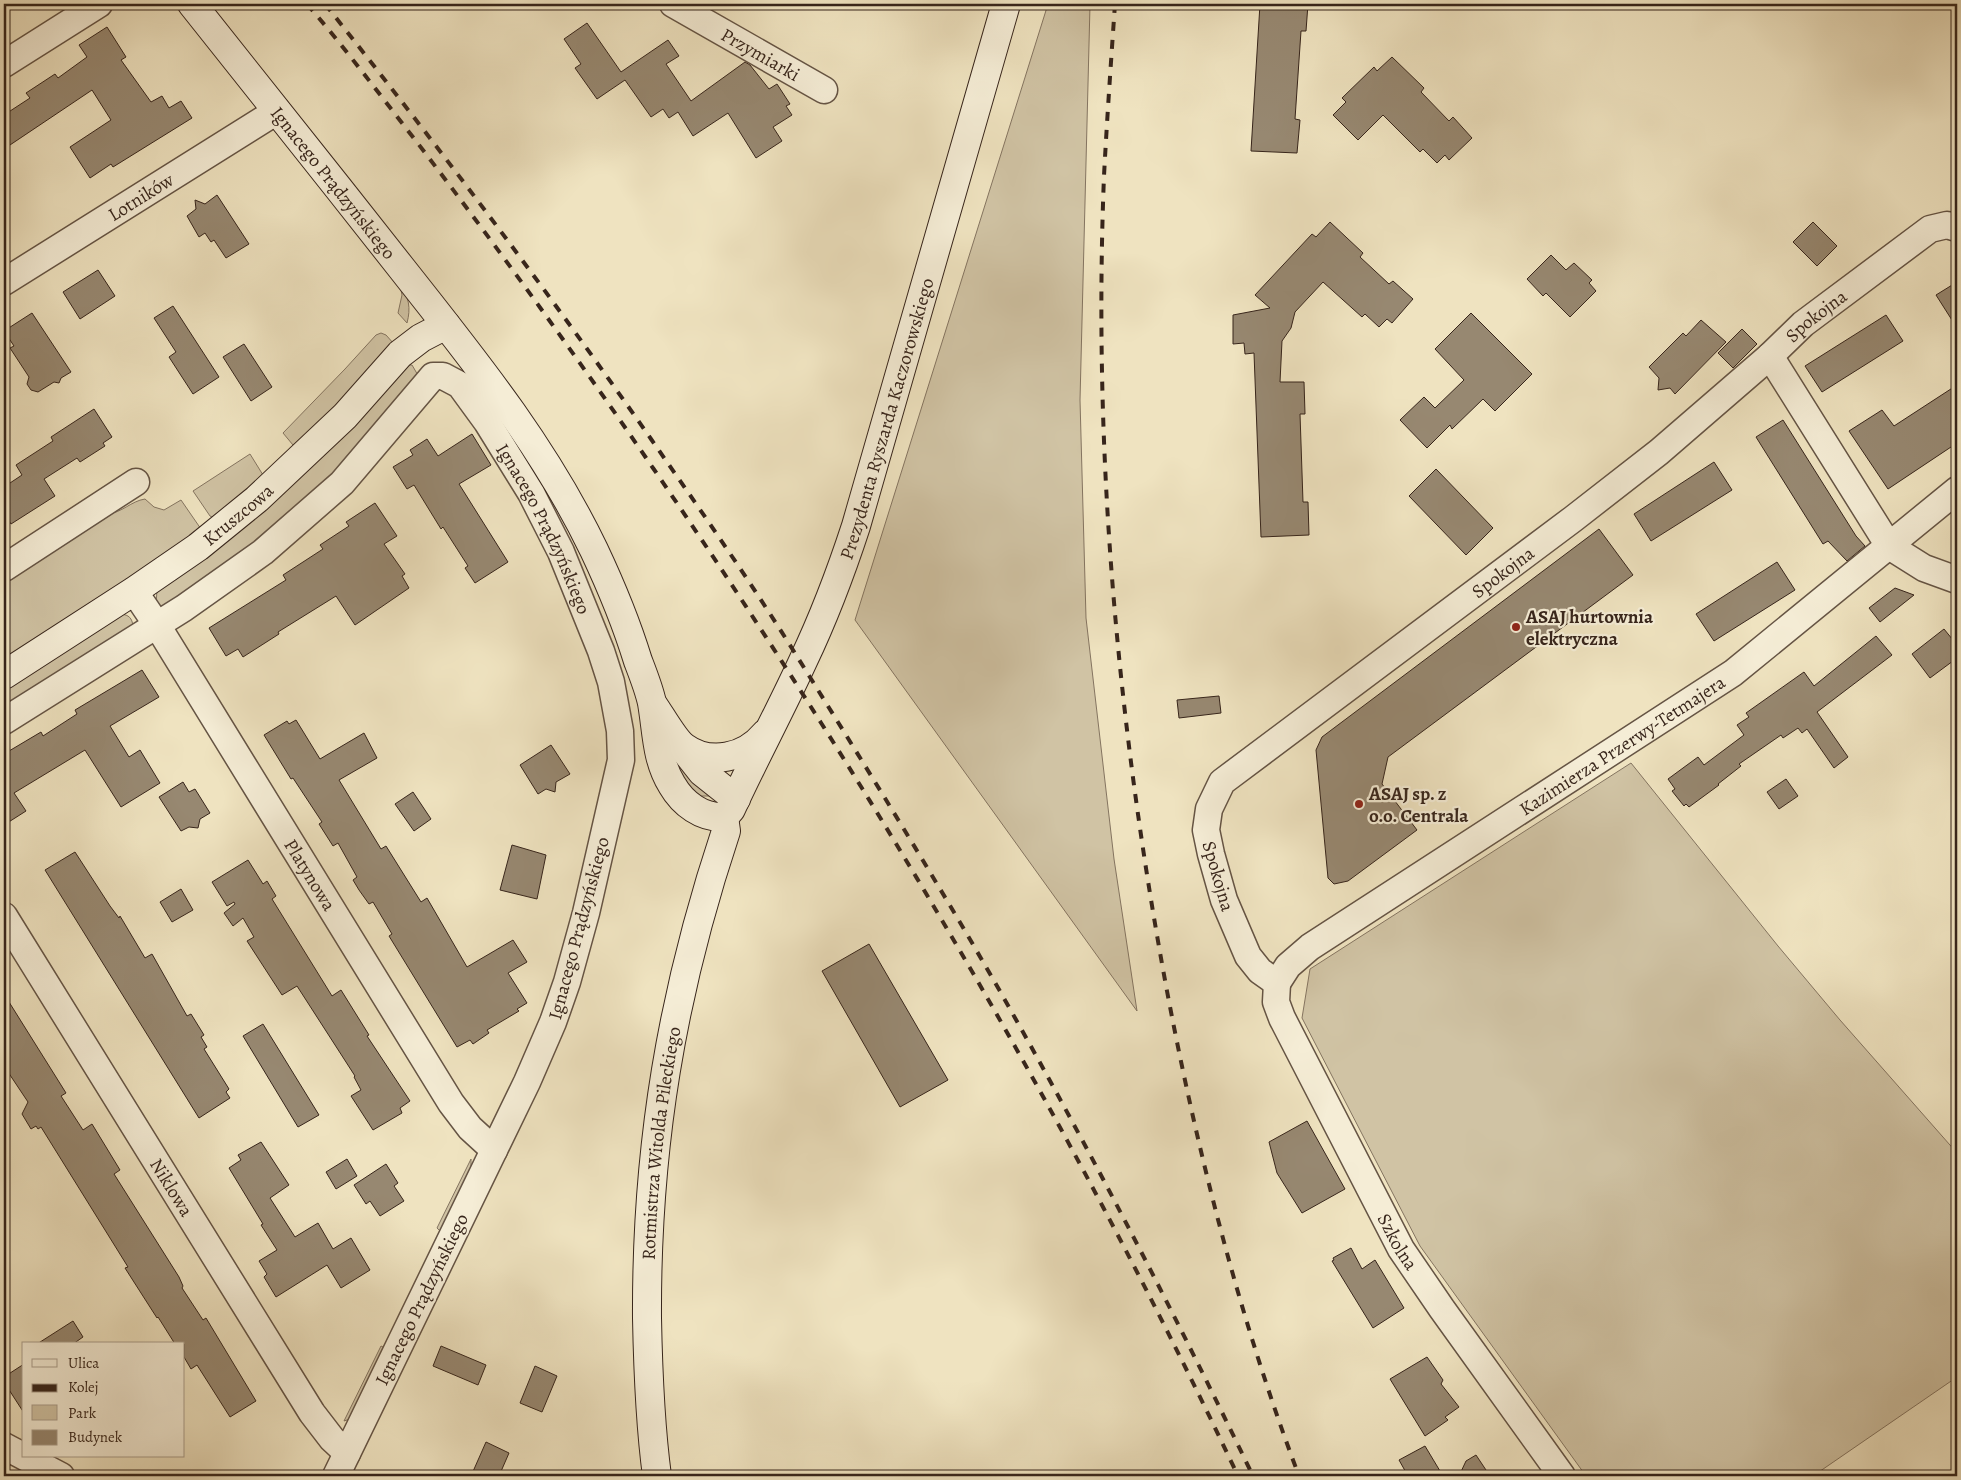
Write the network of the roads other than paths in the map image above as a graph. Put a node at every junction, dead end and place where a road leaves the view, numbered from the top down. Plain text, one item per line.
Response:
1 (98, 4) edge
2 (192, 4) edge
3 (673, 4) edge
4 (1006, 4) edge
5 (4, 64) edge
6 (824, 90) dead end
7 (277, 110) junction
8 (1957, 228) edge
9 (4, 282) edge
10 (446, 325) junction
11 (1770, 356) junction
12 (136, 482) dead end
13 (1957, 490) edge
14 (1889, 546) junction
15 (4, 568) edge
16 (1957, 580) edge
17 (134, 591) junction
18 (157, 625) junction
19 (4, 674) edge
20 (652, 704) junction
21 (4, 721) edge
22 (769, 729) junction
23 (682, 747) junction
24 (730, 808) junction
25 (4, 916) edge
26 (1277, 983) junction
27 (494, 1150) junction
28 (4, 1446) edge
29 (347, 1453) junction
30 (22, 1455) edge
31 (27, 1458) edge
32 (61, 1476) edge
33 (336, 1476) edge
34 (657, 1476) edge
35 (1562, 1476) edge

1 - 5 street
2 - 7 main road, Ignacego Prądzyńskiego
3 - 6 street, Przymiarki
4 - 22 main road, Prezydenta Ryszarda Kaczorowskiego
7 - 9 street, Lotników
7 - 10 main road, Ignacego Prądzyńskiego
8 - 11 street, Spokojna
10 - 17 main road, Kruszcowa
10 - 20 main road, Ignacego Prądzyńskiego
11 - 14 street
11 - 26 street, Spokojna
12 - 15 street
13 - 14 street, Kazimierza Przerwy-Tetmajera
14 - 16 street
14 - 26 street, Kazimierza Przerwy-Tetmajera
17 - 18 street, Platynowa
17 - 19 main road, Kruszcowa
18 - 21 street
18 - 27 street, Platynowa
18 - 27 street, Ignacego Prądzyńskiego
20 - 23 main road, Ignacego Prądzyńskiego
20 - 24 main road, Ignacego Prądzyńskiego
22 - 23 main road
22 - 24 main road, Prezydenta Ryszarda Kaczorowskiego
23 - 24 main road, Ignacego Prądzyńskiego
24 - 34 main road, Rotmistrza Witolda Pileckiego
25 - 29 street, Niklowa
26 - 35 street, Szkolna
27 - 29 street, Ignacego Prądzyńskiego
28 - 30 street
29 - 33 street, Ignacego Prądzyńskiego
31 - 32 street

